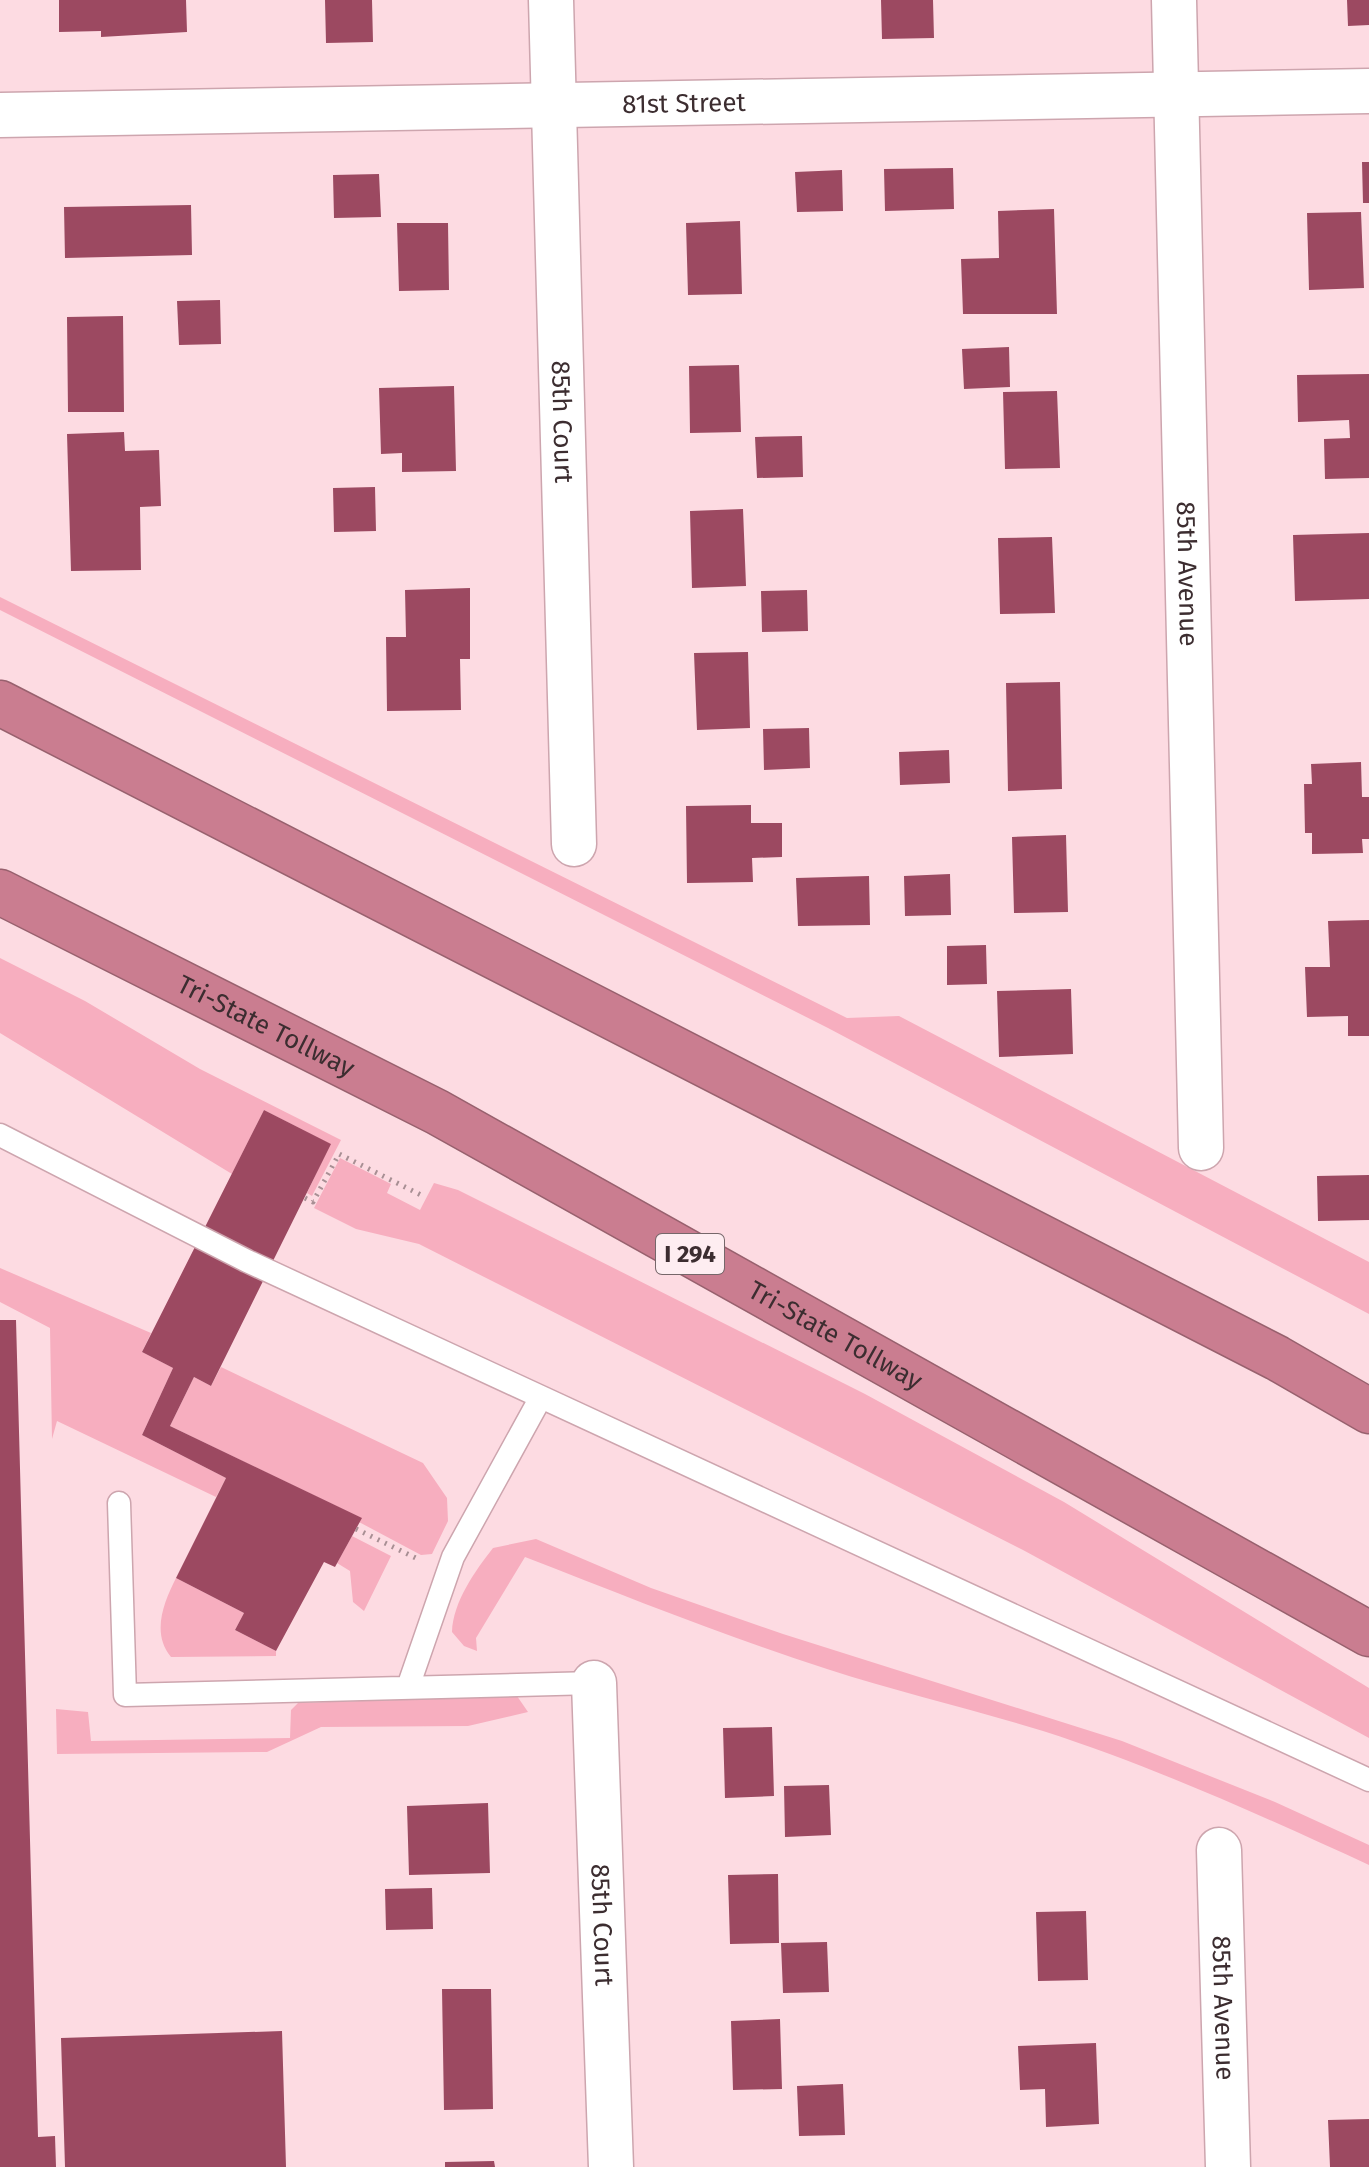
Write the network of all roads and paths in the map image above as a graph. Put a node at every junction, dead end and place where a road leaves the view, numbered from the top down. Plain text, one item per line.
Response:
1 (551, 0) edge
2 (1174, 0) edge
3 (1369, 91) edge
4 (1176, 96) junction
5 (553, 105) junction
6 (0, 115) edge
7 (0, 703) edge
8 (574, 844) dead end
9 (0, 892) edge
10 (0, 1135) edge
11 (1201, 1148) dead end
12 (421, 1195) dead end
13 (305, 1198) dead end
14 (541, 1397) junction
15 (1369, 1411) edge
16 (119, 1503) dead end
17 (356, 1529) dead end
18 (447, 1573) junction
19 (1369, 1634) edge
20 (594, 1683) joint
21 (408, 1687) junction
22 (1369, 1780) edge
23 (1219, 1850) dead end
24 (611, 2167) edge
25 (1228, 2167) edge

1 - 5 street, 85th Court
2 - 4 street, 85th Avenue
3 - 4 street, 81st Street
4 - 5 street, 81st Street
4 - 11 street, 85th Avenue
5 - 6 street, 81st Street
5 - 8 street, 85th Court
7 - 15 highway
9 - 19 highway, Tri-State Tollway / I 294
10 - 14 lane
12 - 13 path
14 - 18 lane
14 - 22 lane
16 - 21 lane
17 - 18 path
18 - 21 lane
20 - 21 lane
20 - 24 street, 85th Court
23 - 25 street, 85th Avenue

